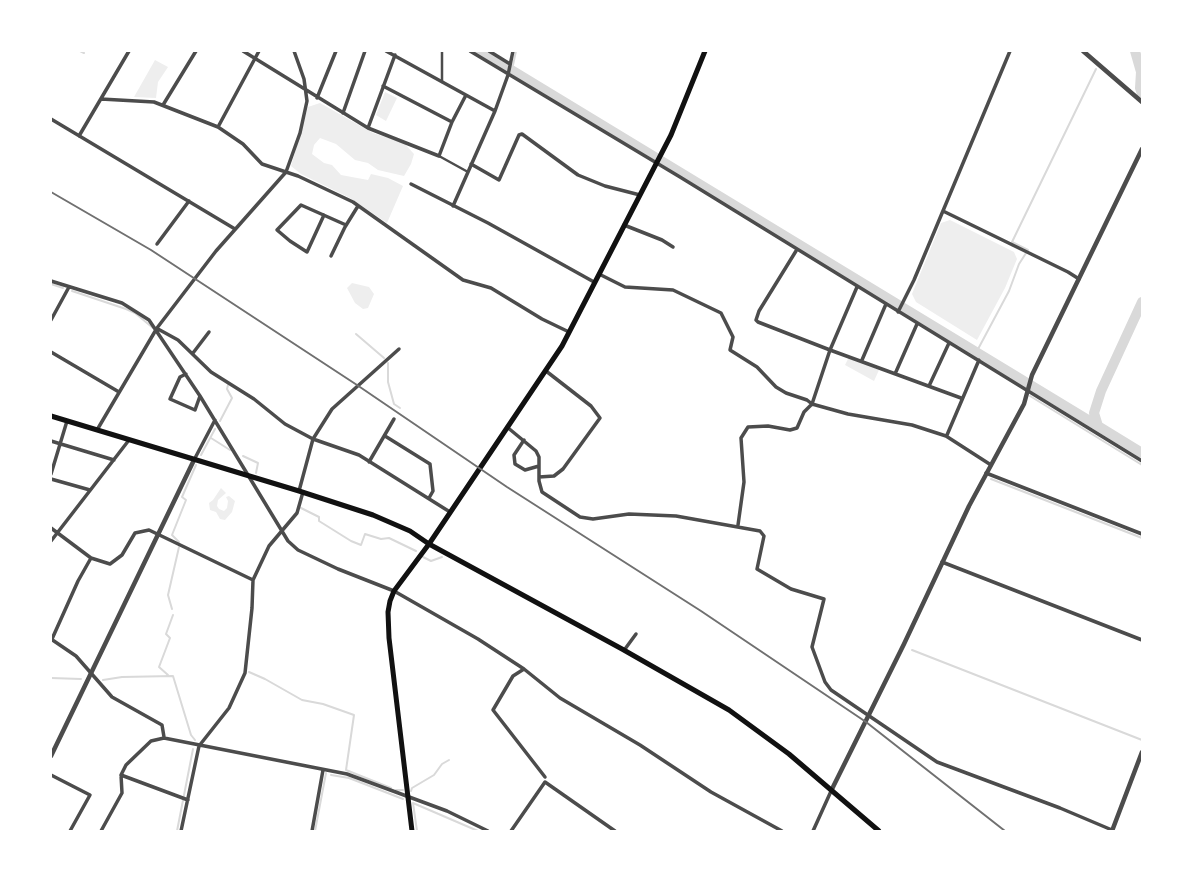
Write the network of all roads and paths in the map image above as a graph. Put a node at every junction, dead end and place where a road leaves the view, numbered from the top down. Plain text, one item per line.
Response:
1 (129, 51) edge
2 (196, 51) edge
3 (243, 51) edge
4 (259, 51) edge
5 (294, 51) edge
6 (336, 51) edge
7 (365, 51) edge
8 (386, 51) edge
9 (442, 51) edge
10 (470, 51) edge
11 (489, 51) edge
12 (513, 51) edge
13 (705, 51) edge
14 (1010, 51) edge
15 (1083, 51) edge
16 (395, 55) junction
17 (255, 59) junction
18 (510, 64) junction
19 (508, 75) junction
20 (442, 82) junction
21 (383, 86) junction
22 (306, 91) junction
23 (466, 95) junction
24 (317, 98) junction
25 (101, 99) junction
26 (1142, 102) edge
27 (163, 105) junction
28 (495, 110) junction
29 (343, 113) junction
30 (51, 119) edge
31 (452, 122) junction
32 (218, 127) junction
33 (368, 128) junction
34 (79, 136) junction
35 (1142, 149) edge
36 (439, 156) junction
37 (471, 164) junction
38 (656, 164) junction
39 (286, 172) junction
40 (468, 172) junction
41 (411, 184) dead end
42 (640, 195) junction
43 (189, 201) junction
44 (358, 206) junction
45 (453, 206) junction
46 (943, 211) junction
47 (324, 215) junction
48 (346, 225) junction
49 (624, 225) junction
50 (236, 229) junction
51 (157, 244) dead end
52 (673, 247) dead end
53 (796, 250) junction
54 (331, 256) dead end
55 (599, 274) junction
56 (1079, 280) junction
57 (51, 281) edge
58 (594, 282) junction
59 (69, 287) junction
60 (857, 287) junction
61 (886, 304) junction
62 (899, 310) junction
63 (51, 320) edge
64 (917, 324) junction
65 (156, 328) junction
66 (209, 332) dead end
67 (569, 332) junction
68 (949, 343) junction
69 (399, 349) dead end
70 (830, 351) junction
71 (51, 352) edge
72 (193, 353) junction
73 (862, 360) junction
74 (979, 360) junction
75 (546, 370) junction
76 (186, 374) junction
77 (895, 374) junction
78 (929, 386) junction
79 (119, 392) junction
80 (1026, 392) junction
81 (200, 396) junction
82 (961, 398) junction
83 (812, 404) junction
84 (51, 416) edge
85 (394, 419) dead end
86 (215, 420) junction
87 (67, 421) junction
88 (507, 427) junction
89 (97, 430) junction
90 (385, 436) junction
91 (946, 436) junction
92 (313, 439) junction
93 (129, 440) junction
94 (524, 440) junction
95 (51, 441) edge
96 (60, 444) junction
97 (114, 460) junction
98 (194, 460) junction
99 (1142, 461) edge
100 (369, 462) junction
101 (990, 465) junction
102 (539, 466) junction
103 (986, 473) junction
104 (51, 477) edge
105 (250, 477) junction
106 (538, 477) junction
107 (90, 490) junction
108 (301, 492) junction
109 (429, 498) junction
110 (450, 512) junction
111 (738, 526) junction
112 (51, 528) edge
113 (281, 530) junction
114 (57, 533) junction
115 (160, 533) junction
116 (1142, 534) edge
117 (51, 541) edge
118 (429, 544) junction
119 (91, 558) junction
120 (942, 562) junction
121 (253, 580) junction
122 (394, 591) junction
123 (636, 634) dead end
124 (51, 639) edge
125 (1142, 640) edge
126 (624, 650) junction
127 (524, 669) junction
128 (92, 672) junction
129 (868, 716) junction
130 (164, 738) junction
131 (199, 746) junction
132 (1142, 752) edge
133 (51, 756) edge
134 (323, 770) junction
135 (51, 775) edge
136 (121, 775) junction
137 (545, 777) dead end
138 (832, 789) junction
139 (407, 797) junction
140 (188, 800) junction
141 (70, 831) edge
142 (101, 831) edge
143 (181, 831) edge
144 (312, 831) edge
145 (412, 831) edge
146 (488, 831) edge
147 (511, 831) edge
148 (615, 831) edge
149 (782, 831) edge
150 (813, 831) edge
151 (879, 831) edge
152 (1113, 831) edge

1 - 25 street
2 - 27 street
3 - 17 street
4 - 17 street
5 - 22 street
6 - 24 street
7 - 29 street
8 - 16 street
9 - 20 street
10 - 19 street
11 - 18 street
12 - 18 street
13 - 38 main road
14 - 46 street
15 - 26 street
16 - 20 street
16 - 21 street
17 - 22 street
17 - 32 street
18 - 19 street
19 - 28 street
19 - 38 street
20 - 23 street
21 - 31 street
21 - 33 street
22 - 24 street
22 - 39 street
23 - 28 street
23 - 31 street
24 - 29 street
25 - 27 street
25 - 34 street
27 - 32 street
28 - 37 street
29 - 33 street
30 - 34 street
31 - 36 street
32 - 39 street
33 - 36 street
34 - 43 street
35 - 56 street
36 - 40 street
37 - 40 street
37 - 42 street
38 - 42 main road
38 - 53 street
39 - 44 street
39 - 50 street
40 - 45 street
41 - 45 street
42 - 49 main road
43 - 50 street
43 - 51 street
44 - 48 street
44 - 67 street
45 - 58 street
46 - 56 street
46 - 62 street
47 - 47 street
47 - 48 street
48 - 54 street
49 - 52 street
49 - 55 main road
50 - 65 street
53 - 60 street
53 - 70 street
55 - 58 main road
55 - 83 street
56 - 80 street
57 - 59 street
58 - 67 main road
59 - 63 street
59 - 65 street
60 - 61 street
60 - 70 street
61 - 62 street
61 - 73 street
62 - 64 street
64 - 68 street
64 - 77 street
65 - 72 street
65 - 76 street
65 - 79 street
66 - 72 street
67 - 75 main road
68 - 74 street
68 - 78 street
69 - 92 street
70 - 73 street
70 - 83 street
71 - 79 street
72 - 92 street
73 - 77 street
74 - 80 street
74 - 82 street
75 - 88 main road
75 - 106 street
76 - 81 street
76 - 81 street
77 - 78 street
78 - 82 street
79 - 89 street
80 - 99 street
80 - 101 street
81 - 86 street
82 - 91 street
83 - 91 street
83 - 111 street
84 - 87 main road
85 - 90 street
86 - 98 street
86 - 105 street
87 - 89 main road
87 - 96 street
88 - 94 street
88 - 110 main road
89 - 93 main road
90 - 100 street
90 - 109 street
91 - 101 street
92 - 100 street
92 - 108 street
93 - 97 street
93 - 98 main road
94 - 102 street
94 - 102 street
95 - 96 street
96 - 97 street
96 - 104 street
97 - 107 street
98 - 105 main road
98 - 115 street
100 - 109 street
101 - 103 street
102 - 106 street
103 - 116 street
103 - 120 street
104 - 107 street
105 - 108 main road
105 - 113 street
106 - 111 street
107 - 114 street
108 - 113 street
108 - 118 main road
109 - 110 street
110 - 118 main road
111 - 129 street
112 - 114 street
113 - 121 street
113 - 122 street
114 - 117 street
114 - 119 street
115 - 119 street
115 - 121 street
115 - 128 street
118 - 122 main road
118 - 126 main road
119 - 124 street
120 - 125 street
120 - 129 street
121 - 131 street
122 - 127 street
122 - 139 main road
123 - 126 street
124 - 128 street
126 - 138 main road
127 - 137 street
127 - 149 street
128 - 130 street
128 - 133 street
129 - 138 street
129 - 152 street
130 - 131 street
130 - 136 street
131 - 134 street
131 - 140 street
132 - 152 street
134 - 139 street
134 - 144 street
135 - 141 street
136 - 140 street
136 - 142 street
138 - 150 street
138 - 151 main road
139 - 145 main road
139 - 146 street
140 - 143 street
147 - 148 street

